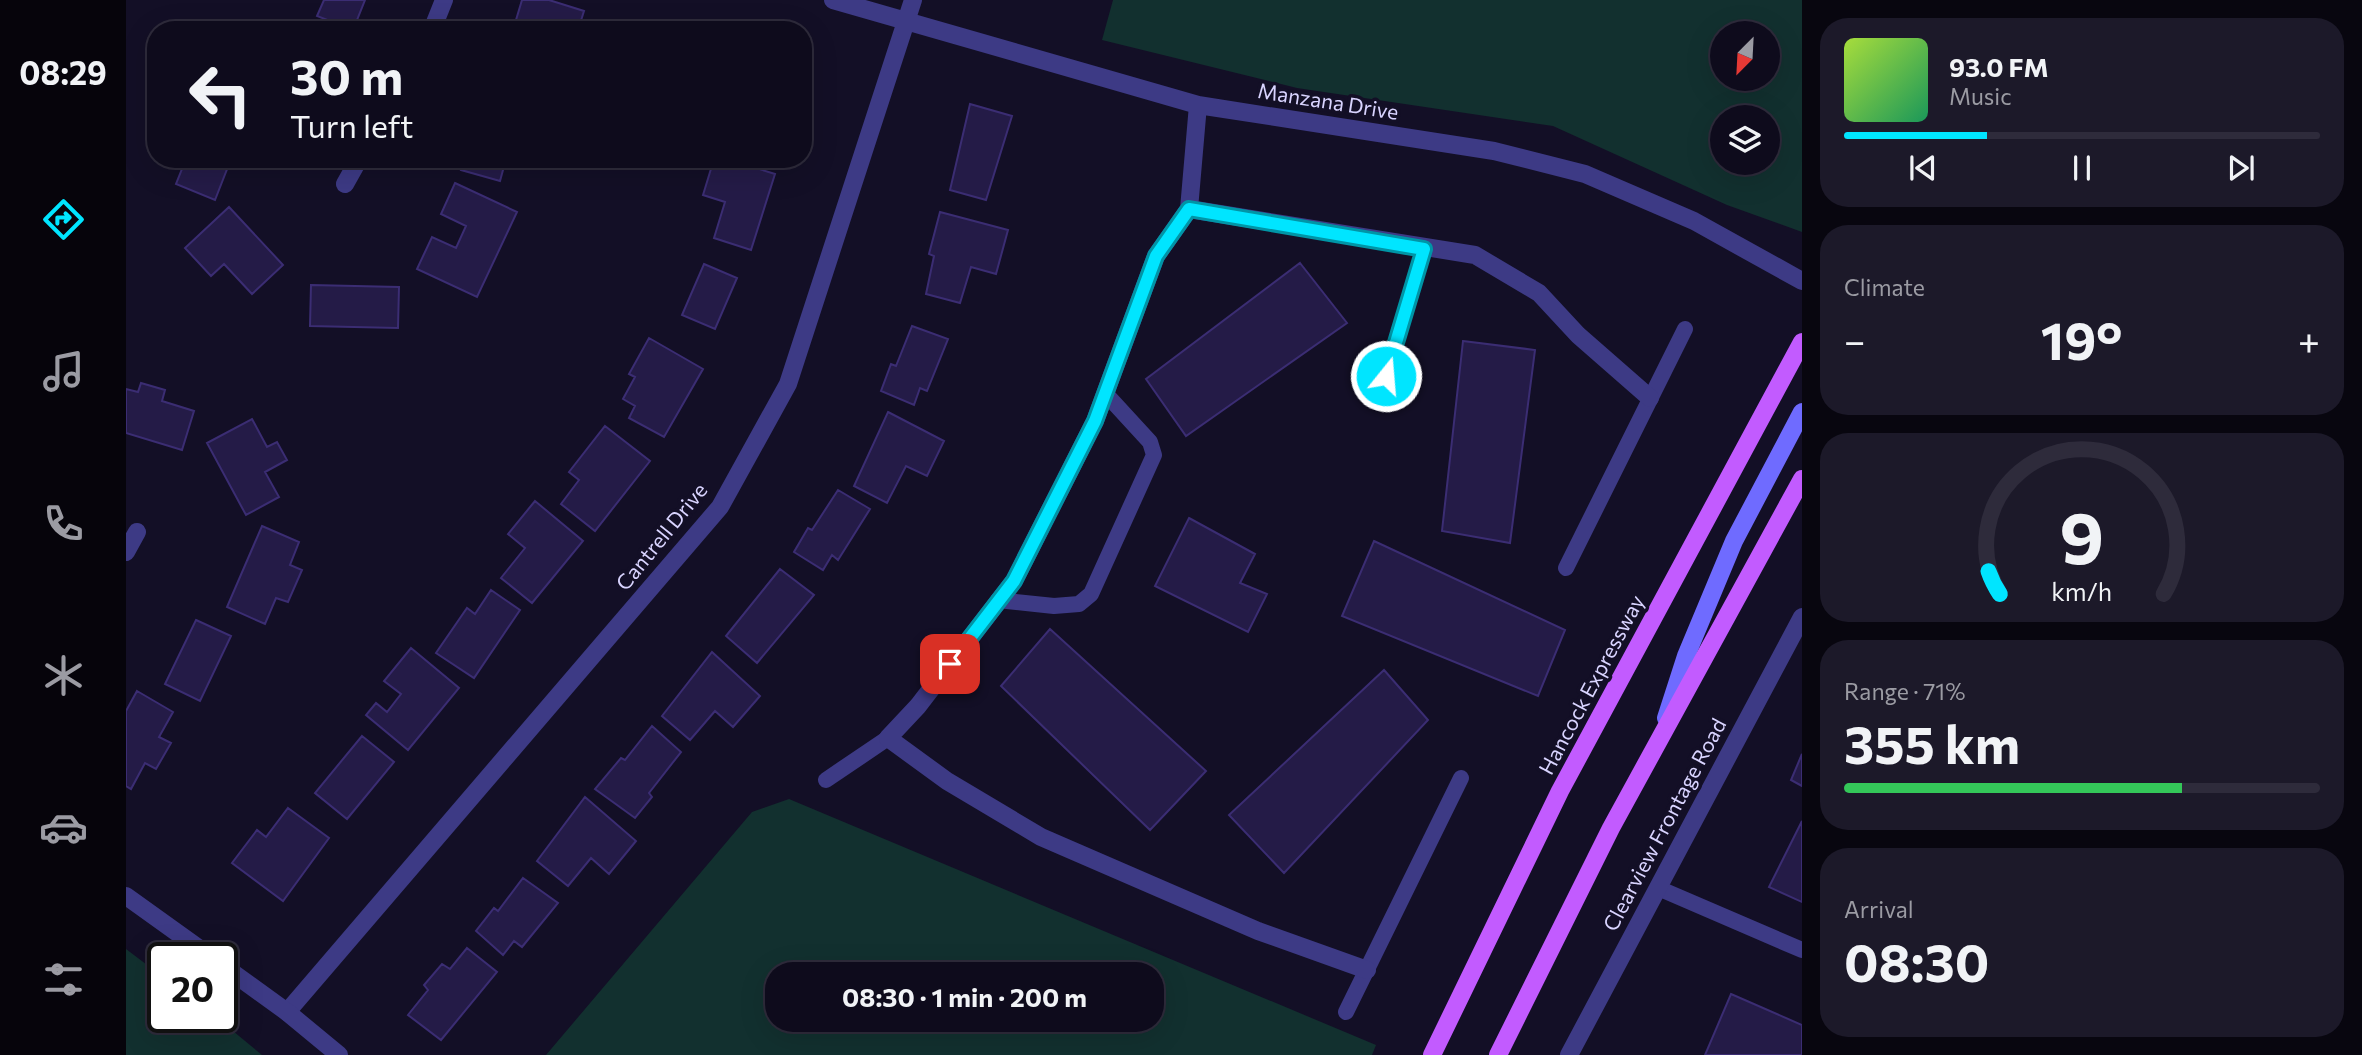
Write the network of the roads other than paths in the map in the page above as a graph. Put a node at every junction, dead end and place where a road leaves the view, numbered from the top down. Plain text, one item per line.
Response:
1 (444, 0) edge
2 (833, 0) edge
3 (913, 0) edge
4 (436, 21) edge
5 (907, 21) junction
6 (1198, 105) junction
7 (354, 168) edge
8 (345, 184) dead end
9 (1189, 209) junction
10 (1424, 249) junction
11 (1802, 281) edge
12 (1685, 329) dead end
13 (1802, 342) edge
14 (1105, 393) junction
15 (1650, 398) junction
16 (1378, 401) dead end
17 (1802, 412) edge
18 (1802, 479) edge
19 (137, 532) dead end
20 (126, 552) edge
21 (1566, 568) dead end
22 (998, 600) junction
23 (1801, 622) edge
24 (888, 738) junction
25 (1659, 741) junction
26 (1461, 778) dead end
27 (826, 780) dead end
28 (1658, 888) junction
29 (126, 896) edge
30 (190, 942) edge
31 (1802, 950) edge
32 (1367, 970) junction
33 (238, 977) edge
34 (287, 1012) junction
35 (1346, 1012) dead end
36 (339, 1055) edge
37 (1432, 1055) edge
38 (1498, 1055) edge
39 (1569, 1055) edge

1 - 4 street
2 - 5 street, Manzana Drive
3 - 5 street, Cantrell Drive
5 - 6 street, Manzana Drive
5 - 34 street, Cantrell Drive
6 - 9 street
6 - 11 street, Manzana Drive
7 - 8 street
9 - 10 street
9 - 14 street
10 - 15 street
10 - 16 lane
12 - 15 lane
13 - 37 main road, Hancock Expressway
14 - 22 street
14 - 22 lane
15 - 21 lane
17 - 25 main road
18 - 25 main road
19 - 20 street
22 - 24 street
23 - 28 street, Clearview Frontage Road
24 - 27 lane
24 - 32 street
25 - 38 main road
26 - 32 lane
28 - 31 lane
28 - 39 street, Clearview Frontage Road
29 - 30 street
32 - 35 lane
33 - 34 street
34 - 36 street

